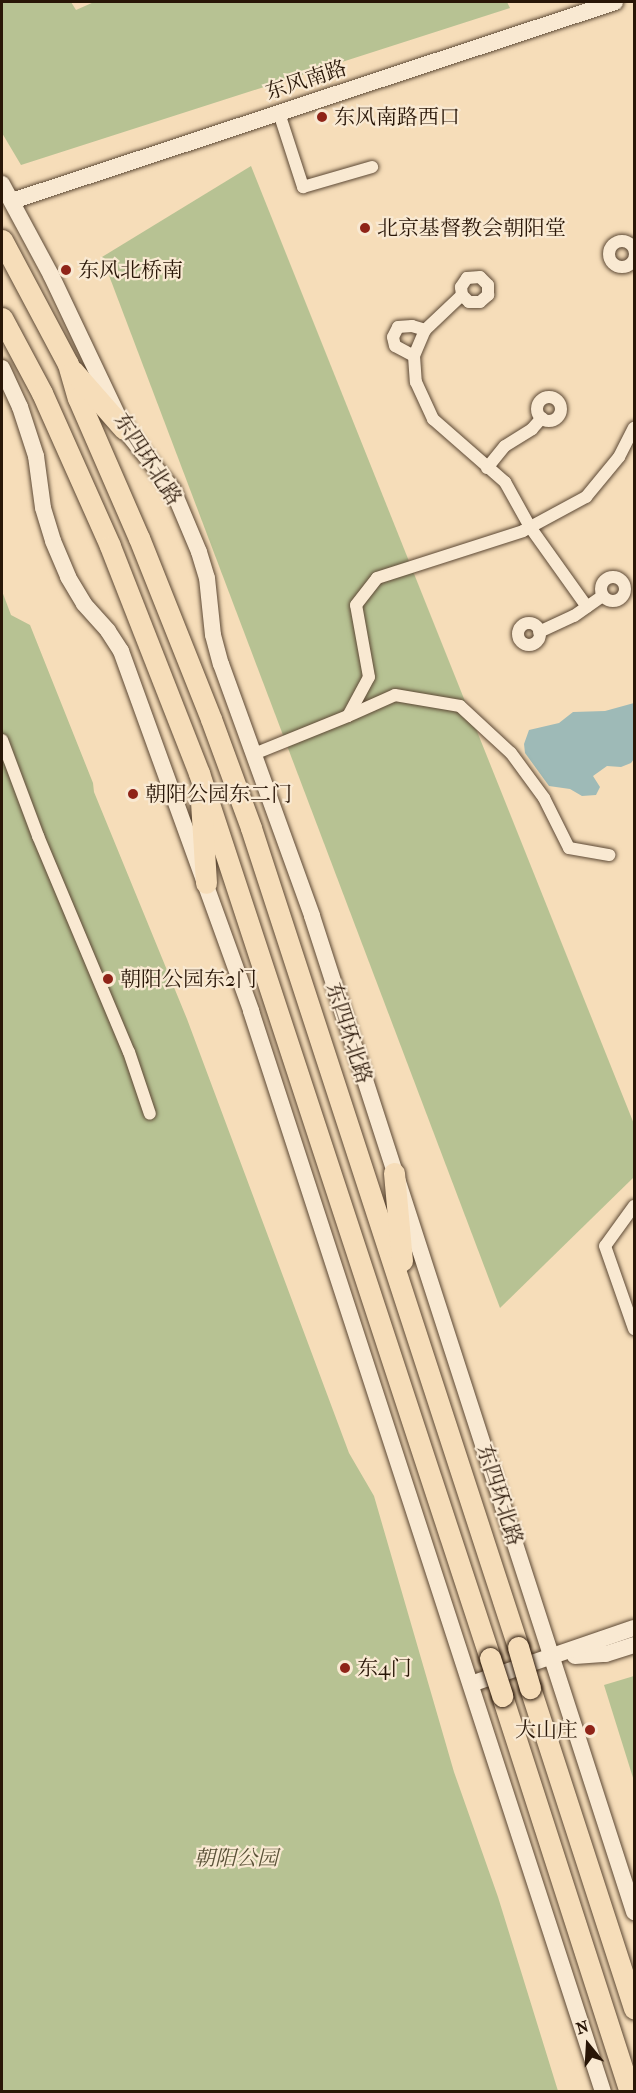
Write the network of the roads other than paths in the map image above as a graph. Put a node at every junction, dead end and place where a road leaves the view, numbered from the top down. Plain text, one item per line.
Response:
1 (615, 2) edge
2 (279, 113) junction
3 (372, 166) dead end
4 (2, 184) edge
5 (12, 201) junction
6 (2, 240) edge
7 (462, 295) dead end
8 (2, 318) edge
9 (425, 330) junction
10 (414, 356) junction
11 (68, 364) junction
12 (2, 368) edge
13 (542, 418) dead end
14 (634, 428) edge
15 (124, 429) junction
16 (487, 468) junction
17 (530, 527) junction
18 (603, 596) dead end
19 (587, 607) junction
20 (539, 632) dead end
21 (348, 716) junction
22 (2, 740) edge
23 (254, 754) junction
24 (199, 773) junction
25 (609, 855) dead end
26 (206, 883) junction
27 (150, 1114) dead end
28 (394, 1173) junction
29 (634, 1206) edge
30 (405, 1297) junction
31 (634, 1329) edge
32 (634, 1628) edge
33 (634, 1645) edge
34 (553, 1657) junction
35 (471, 1684) junction
36 (634, 1912) edge
37 (634, 2009) edge
38 (603, 2091) edge
39 (630, 2091) edge

1 - 2 street, 东风南路
2 - 3 street
2 - 5 street, 东风南路
4 - 5 street, 东四环北路
5 - 15 street, 东四环北路
6 - 11 highway, 东四环北路
7 - 9 street
8 - 24 highway
9 - 10 street
9 - 10 street
10 - 16 street
11 - 15 highway
11 - 30 highway, 东四环北路
12 - 26 street
13 - 16 street
14 - 17 street
15 - 23 street, 东四环北路
16 - 17 street
17 - 19 street
17 - 21 street
18 - 19 street
19 - 20 street
21 - 23 street
21 - 25 street
22 - 27 street
23 - 28 street, 东四环北路
24 - 26 highway
24 - 39 highway, bridge
26 - 35 street
28 - 30 highway
28 - 34 street, 东四环北路
29 - 31 street
30 - 37 highway, 东四环北路, bridge
32 - 34 street
33 - 34 street
34 - 35 street
34 - 36 street, 东四环北路
35 - 38 street

